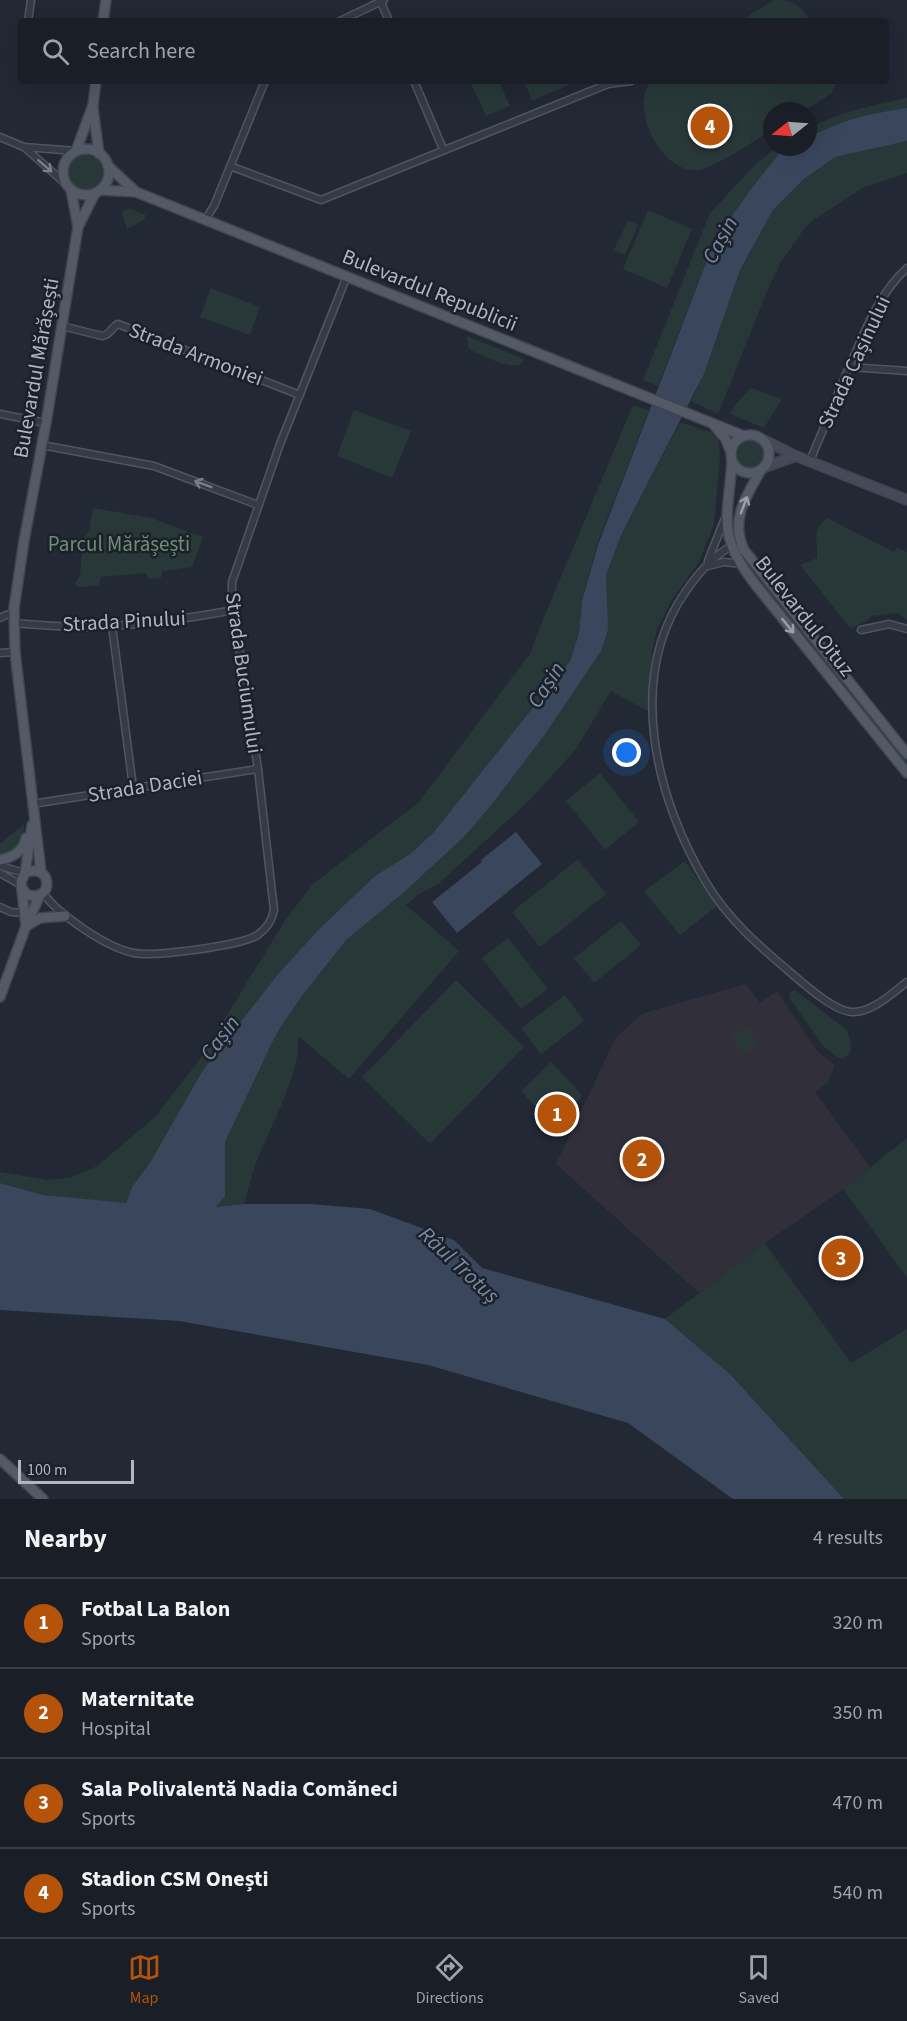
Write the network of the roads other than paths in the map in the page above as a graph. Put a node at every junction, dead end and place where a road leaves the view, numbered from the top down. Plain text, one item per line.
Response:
1 (30, 0) edge
2 (106, 0) edge
3 (383, 1) edge
4 (28, 18) edge
5 (103, 18) edge
6 (346, 18) edge
7 (388, 18) edge
8 (96, 84) edge
9 (264, 84) edge
10 (415, 84) edge
11 (608, 84) edge
12 (93, 105) junction
13 (0, 137) edge
14 (24, 147) junction
15 (443, 149) junction
16 (76, 151) junction
17 (99, 154) junction
18 (108, 166) junction
19 (230, 166) junction
20 (69, 187) junction
21 (98, 192) junction
22 (136, 192) junction
23 (205, 220) junction
24 (78, 227) junction
25 (907, 268) edge
26 (347, 276) junction
27 (62, 326) junction
28 (850, 366) junction
29 (907, 371) edge
30 (300, 395) junction
31 (0, 414) edge
32 (712, 422) junction
33 (46, 423) junction
34 (744, 435) junction
35 (764, 440) junction
36 (42, 445) junction
37 (796, 456) junction
38 (732, 457) junction
39 (810, 461) junction
40 (763, 468) junction
41 (907, 500) edge
42 (258, 505) junction
43 (726, 512) junction
44 (736, 544) junction
45 (742, 564) junction
46 (705, 567) junction
47 (762, 573) junction
48 (752, 580) junction
49 (234, 610) junction
50 (0, 618) edge
51 (13, 619) junction
52 (112, 626) junction
53 (907, 629) edge
54 (861, 630) dead end
55 (15, 652) junction
56 (0, 653) edge
57 (859, 693) junction
58 (849, 701) junction
59 (907, 754) edge
60 (258, 769) junction
61 (907, 773) edge
62 (133, 787) junction
63 (32, 804) junction
64 (34, 817) junction
65 (0, 860) edge
66 (0, 866) edge
67 (41, 872) junction
68 (0, 873) edge
69 (25, 873) junction
70 (21, 887) junction
71 (42, 894) junction
72 (0, 906) edge
73 (25, 913) junction
74 (65, 916) junction
75 (26, 926) junction
76 (907, 981) edge
77 (0, 997) edge
78 (0, 1459) edge
79 (43, 1499) edge

1 - 4 street
2 - 5 main road
3 - 6 street
3 - 7 street
8 - 12 main road
9 - 19 street
10 - 15 street
11 - 15 street
12 - 16 main road
12 - 17 main road
13 - 14 street
14 - 16 street
14 -> 20 street
15 - 19 street
16 - 17 main road
16 - 20 main road
17 - 18 main road
18 - 21 main road
18 - 22 main road
19 - 23 street
20 - 21 main road
20 - 24 main road, Bulevardul Mărășești
21 - 22 main road
21 - 24 main road, Bulevardul Mărășești
22 - 23 main road, Bulevardul Republicii
23 - 26 main road, Bulevardul Republicii
24 - 27 main road, Bulevardul Mărășești
25 - 28 street, Strada Cașinului
26 - 30 street, Strada Buciumului
26 - 32 main road, Bulevardul Republicii
27 - 30 street, Strada Armoniei
27 - 33 main road, Bulevardul Mărășești
28 - 29 street
28 - 39 street, Strada Cașinului
30 - 42 street, Strada Buciumului
31 - 33 street
32 - 34 main road, Bulevardul Republicii
32 - 38 main road
33 - 36 main road, Bulevardul Mărășești
34 - 35 main road
34 - 38 main road
35 - 37 street
35 - 40 main road
42 -> 36 street
36 - 51 main road, Bulevardul Mărășești
37 - 39 street
37 - 40 street
38 - 40 main road
38 - 43 main road, Bulevardul Oituz
39 - 41 street
44 -> 40 main road, Bulevardul Oituz
42 - 49 street, Strada Buciumului
43 - 44 main road, Bulevardul Oituz
43 - 46 street
44 - 45 main road, Bulevardul Oituz
44 - 46 street
44 - 47 main road, Bulevardul Oituz
45 - 46 street
45 - 48 main road, Bulevardul Oituz
46 - 76 street
47 - 48 main road
47 - 57 main road, Bulevardul Oituz
48 -> 58 main road, Bulevardul Oituz
49 - 52 street, Strada Pinului
49 - 60 street, Strada Buciumului
50 - 51 street
51 - 52 street, Strada Pinului
51 - 55 main road, Bulevardul Mărășești
52 - 62 street
53 - 54 street
55 - 56 street
55 - 63 main road, Bulevardul Mărășești
57 - 58 street, Bulevardul Oituz
57 - 59 main road, Bulevardul Oituz
58 - 61 main road, Bulevardul Oituz
60 - 62 street, Strada Daciei
60 - 74 street, Strada Buciumului
62 - 63 street, Strada Daciei
63 - 64 main road, Bulevardul Mărășești
63 - 65 main road
64 - 67 main road, Bulevardul Mărășești
64 - 69 main road
66 - 69 street
67 - 69 main road
67 - 71 main road
68 - 70 street
69 - 70 main road
70 - 71 main road
70 - 73 main road
71 - 74 street
71 - 75 main road
72 - 73 street
73 - 75 main road
74 - 75 main road
75 - 77 main road
78 - 79 main road

